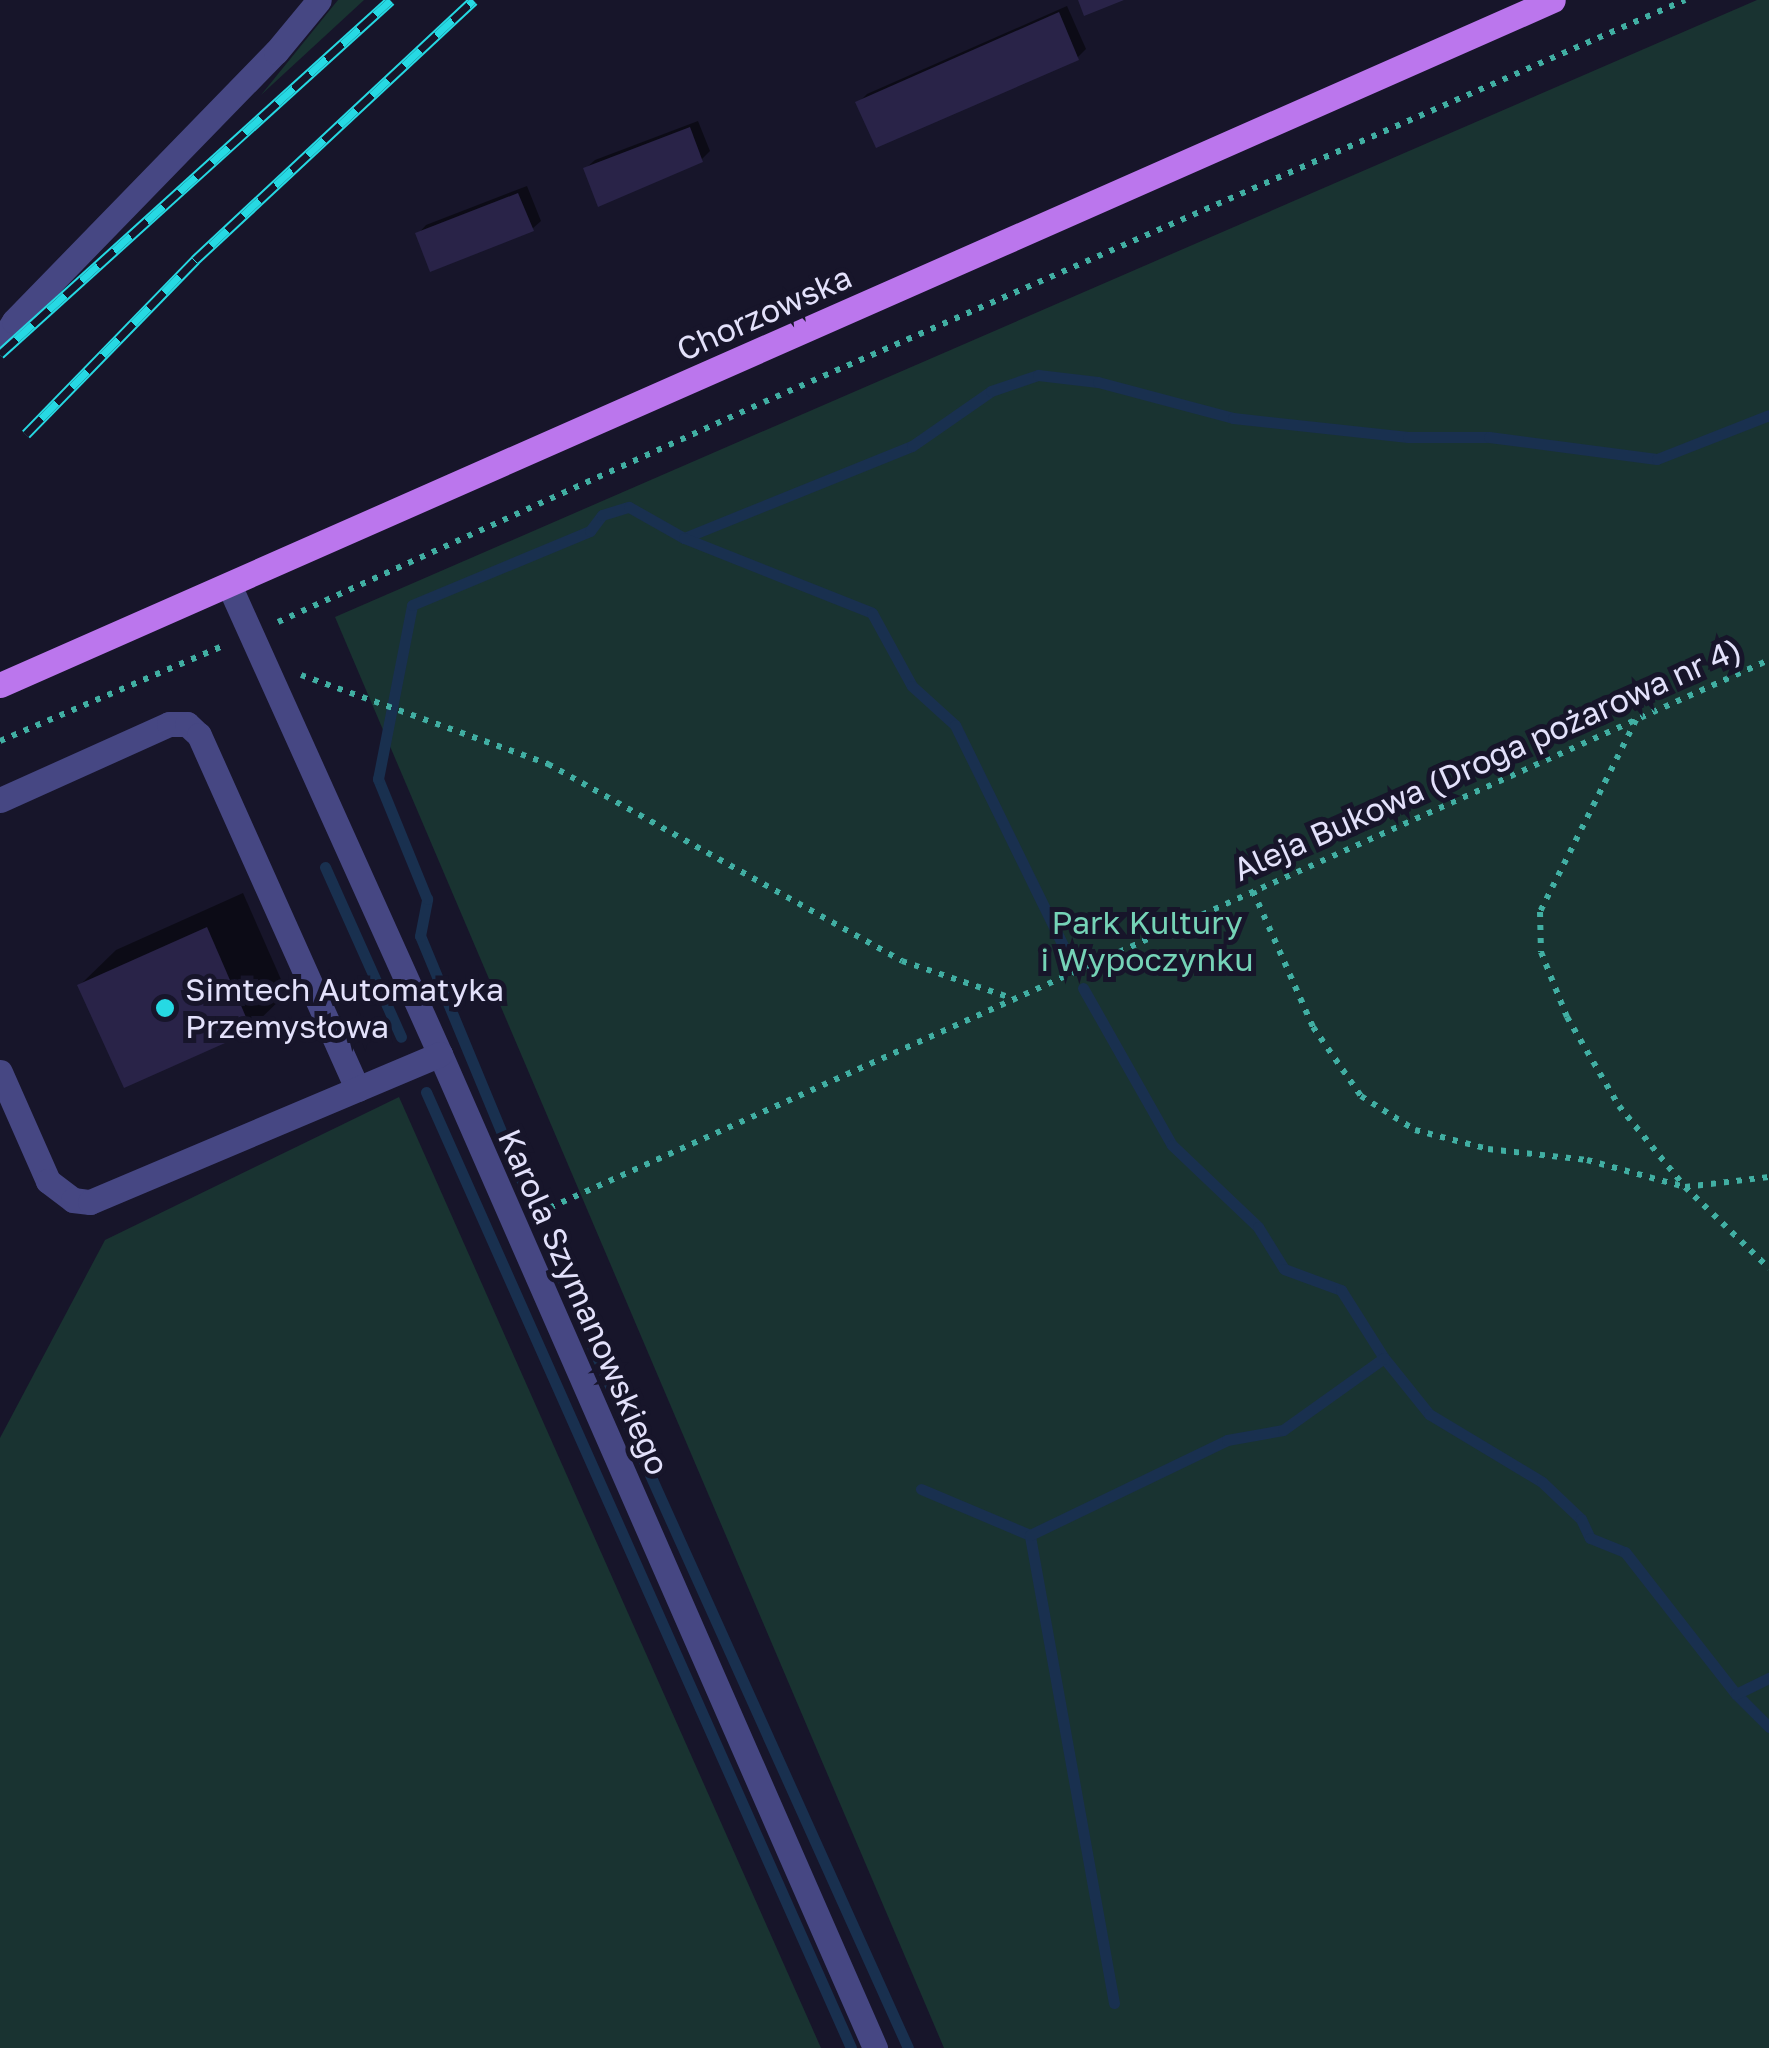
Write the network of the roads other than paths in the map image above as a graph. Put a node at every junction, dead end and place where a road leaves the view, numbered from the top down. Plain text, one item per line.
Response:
1 (319, 0) edge
2 (1553, 0) edge
3 (0, 342) edge
4 (228, 585) junction
5 (0, 685) edge
6 (0, 800) edge
7 (440, 1054) junction
8 (0, 1072) edge
9 (357, 1089) junction
10 (874, 2048) edge

1 - 3 street
2 - 4 main road, Chorzowska
4 - 5 main road, Chorzowska
4 - 7 street, Karola Szymanowskiego
6 - 9 street
7 - 9 street
7 - 10 street, Karola Szymanowskiego
8 - 9 street

